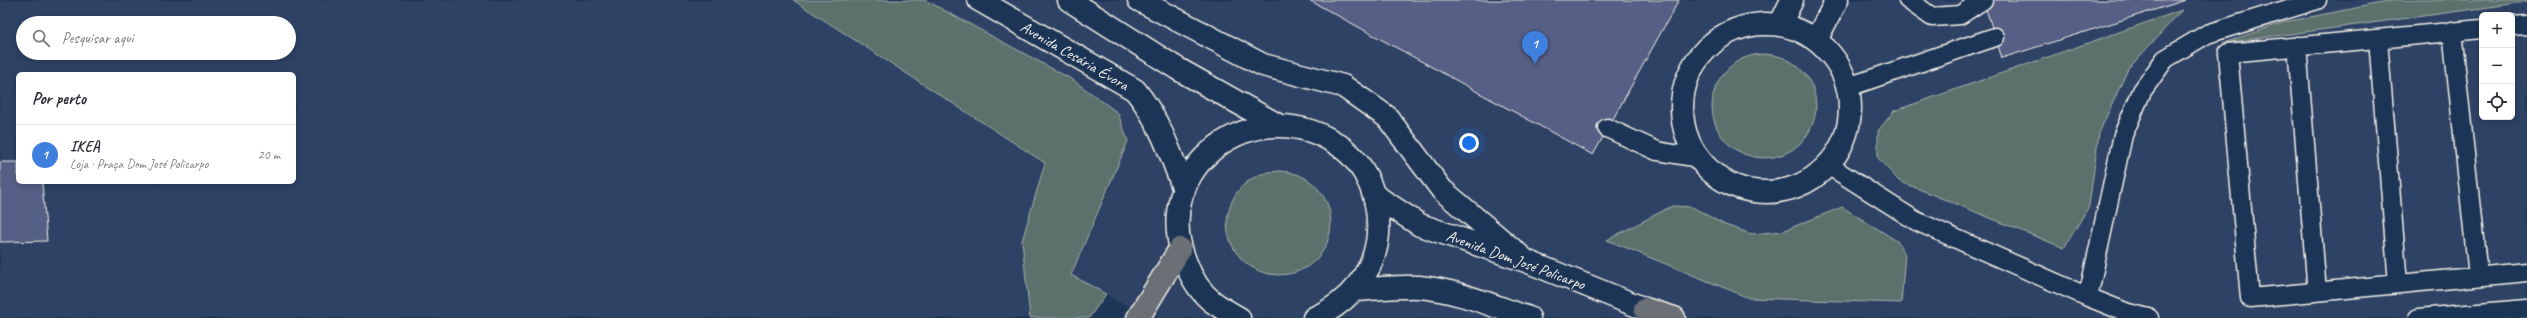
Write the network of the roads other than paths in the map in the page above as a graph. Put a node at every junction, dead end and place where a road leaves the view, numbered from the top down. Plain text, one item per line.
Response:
1 (979, 0) edge
2 (1070, 0) edge
3 (1139, 0) edge
4 (1792, 0) edge
5 (1837, 0) edge
6 (1908, 0) edge
7 (1983, 0) edge
8 (2317, 0) edge
9 (1780, 25) junction
10 (2527, 25) edge
11 (2515, 26) edge
12 (2479, 29) edge
13 (2452, 31) junction
14 (1995, 37) dead end
15 (2378, 39) junction
16 (1816, 40) junction
17 (2297, 46) junction
18 (1848, 87) junction
19 (1276, 124) junction
20 (1607, 128) dead end
21 (1698, 158) junction
22 (1828, 165) junction
23 (1184, 190) junction
24 (1374, 195) junction
25 (1180, 248) junction
26 (1526, 261) junction
27 (2527, 272) edge
28 (2478, 276) junction
29 (2398, 284) junction
30 (1355, 290) junction
31 (2317, 292) junction
32 (2088, 297) junction
33 (2527, 309) edge
34 (1653, 313) edge
35 (1140, 316) edge
36 (1238, 318) edge
37 (1314, 318) edge
38 (1529, 318) edge
39 (1674, 318) edge
40 (2149, 318) edge
41 (2418, 318) edge

1 - 23 street, Avenida Cesária Évora
2 - 19 street
3 - 26 street
4 - 9 street
5 - 16 street
6 - 7 lane
8 - 32 lane
9 - 16 street
9 - 21 street
10 - 11 lane
12 - 13 lane
13 - 15 lane
13 - 28 lane
14 - 18 lane
15 - 17 lane
15 - 29 lane
16 - 18 street
17 - 31 lane
17 - 31 lane
18 - 22 street
19 - 23 street
19 - 24 street
20 - 21 lane
21 - 22 street
22 - 32 lane
23 - 25 street
24 - 26 street, Avenida Dom José Policarpo
24 - 30 street
25 - 35 highway
25 - 36 street
26 - 34 street, Avenida Dom José Policarpo
27 - 28 lane
28 - 29 lane
29 - 31 lane
30 - 37 street
30 - 38 street
32 - 40 lane
33 - 41 lane
34 - 39 highway

